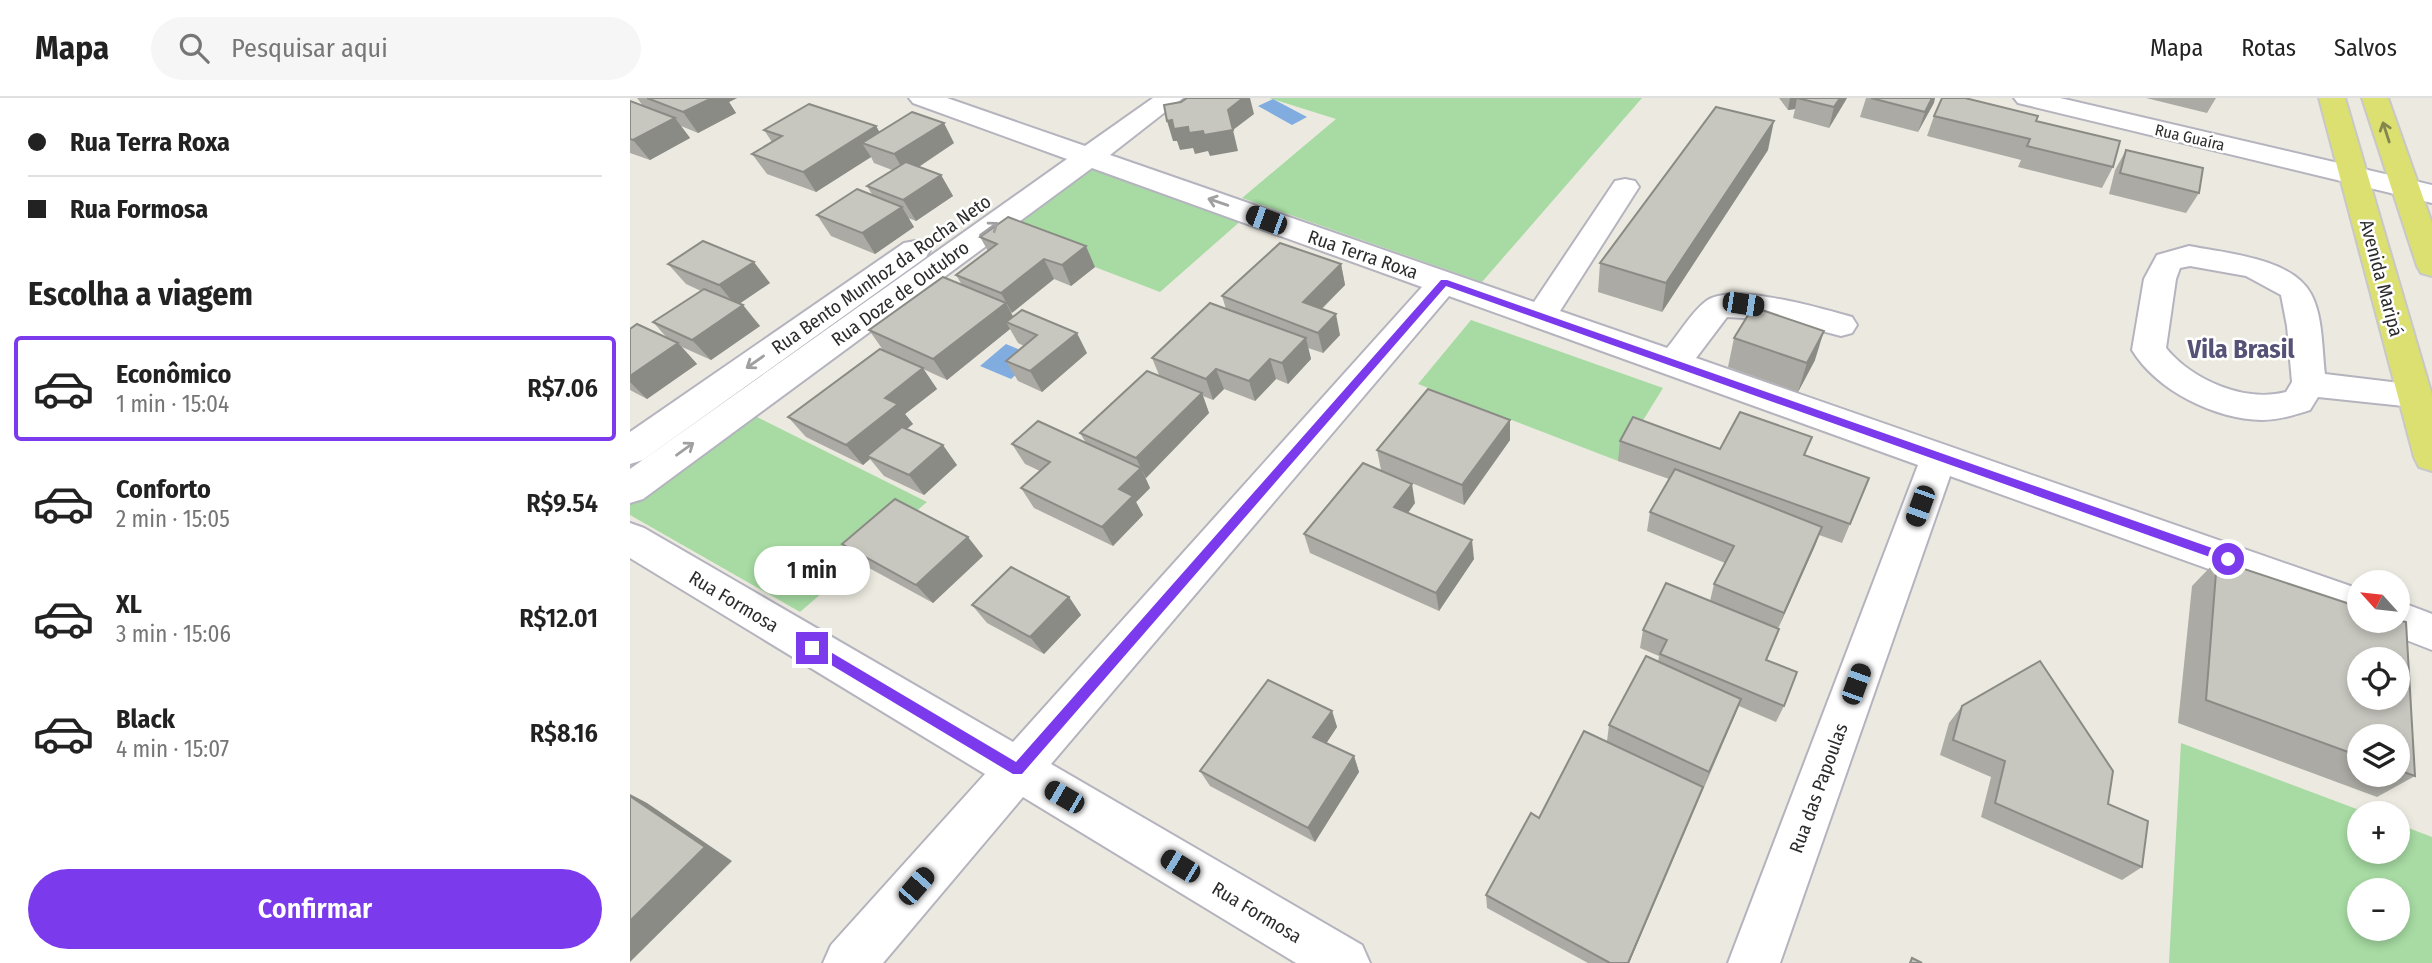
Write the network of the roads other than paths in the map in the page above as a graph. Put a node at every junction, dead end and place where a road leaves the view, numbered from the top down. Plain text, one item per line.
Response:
1 (922, 98) edge
2 (1132, 98) edge
3 (1170, 98) edge
4 (2027, 98) edge
5 (2332, 98) edge
6 (2375, 98) edge
7 (1075, 152) junction
8 (2354, 175) junction
9 (1625, 187) dead end
10 (2418, 191) edge
11 (2432, 266) edge
12 (1444, 282) junction
13 (1541, 316) junction
14 (1841, 324) dead end
15 (1674, 363) junction
16 (2309, 383) junction
17 (2423, 400) edge
18 (630, 450) edge
19 (1939, 456) junction
20 (2432, 457) edge
21 (630, 489) edge
22 (630, 539) edge
23 (2347, 602) edge
24 (2410, 624) edge
25 (2432, 632) edge
26 (1017, 770) junction
27 (849, 963) edge
28 (1343, 963) edge
29 (1754, 963) edge

1 - 7 street, Rua Terra Roxa
2 - 7 street, Rua Bento Munhoz da Rocha Neto
3 - 7 street, Rua Doze de Outubro
4 - 8 street, Rua Guaíra
5 - 8 main road, Avenida Maripá
10 -> 6 main road
12 -> 7 street, Rua Terra Roxa
7 -> 18 street, Rua Bento Munhoz da Rocha Neto
21 -> 7 street, Rua Doze de Outubro
8 - 10 street, Rua Guaíra
8 - 17 main road, Avenida Maripá
9 - 13 street
10 - 11 main road
12 - 13 street, Rua Terra Roxa
12 - 26 street
13 - 15 street, Rua Terra Roxa
14 - 15 street
15 - 19 street, Rua Terra Roxa
16 - 16 street
16 - 17 street
17 - 20 main road, Avenida Maripá
19 - 23 street, Rua Terra Roxa
19 - 29 street, Rua das Papoulas
22 - 26 street, Rua Formosa
24 - 25 street
26 - 27 street
26 - 28 street, Rua Formosa

